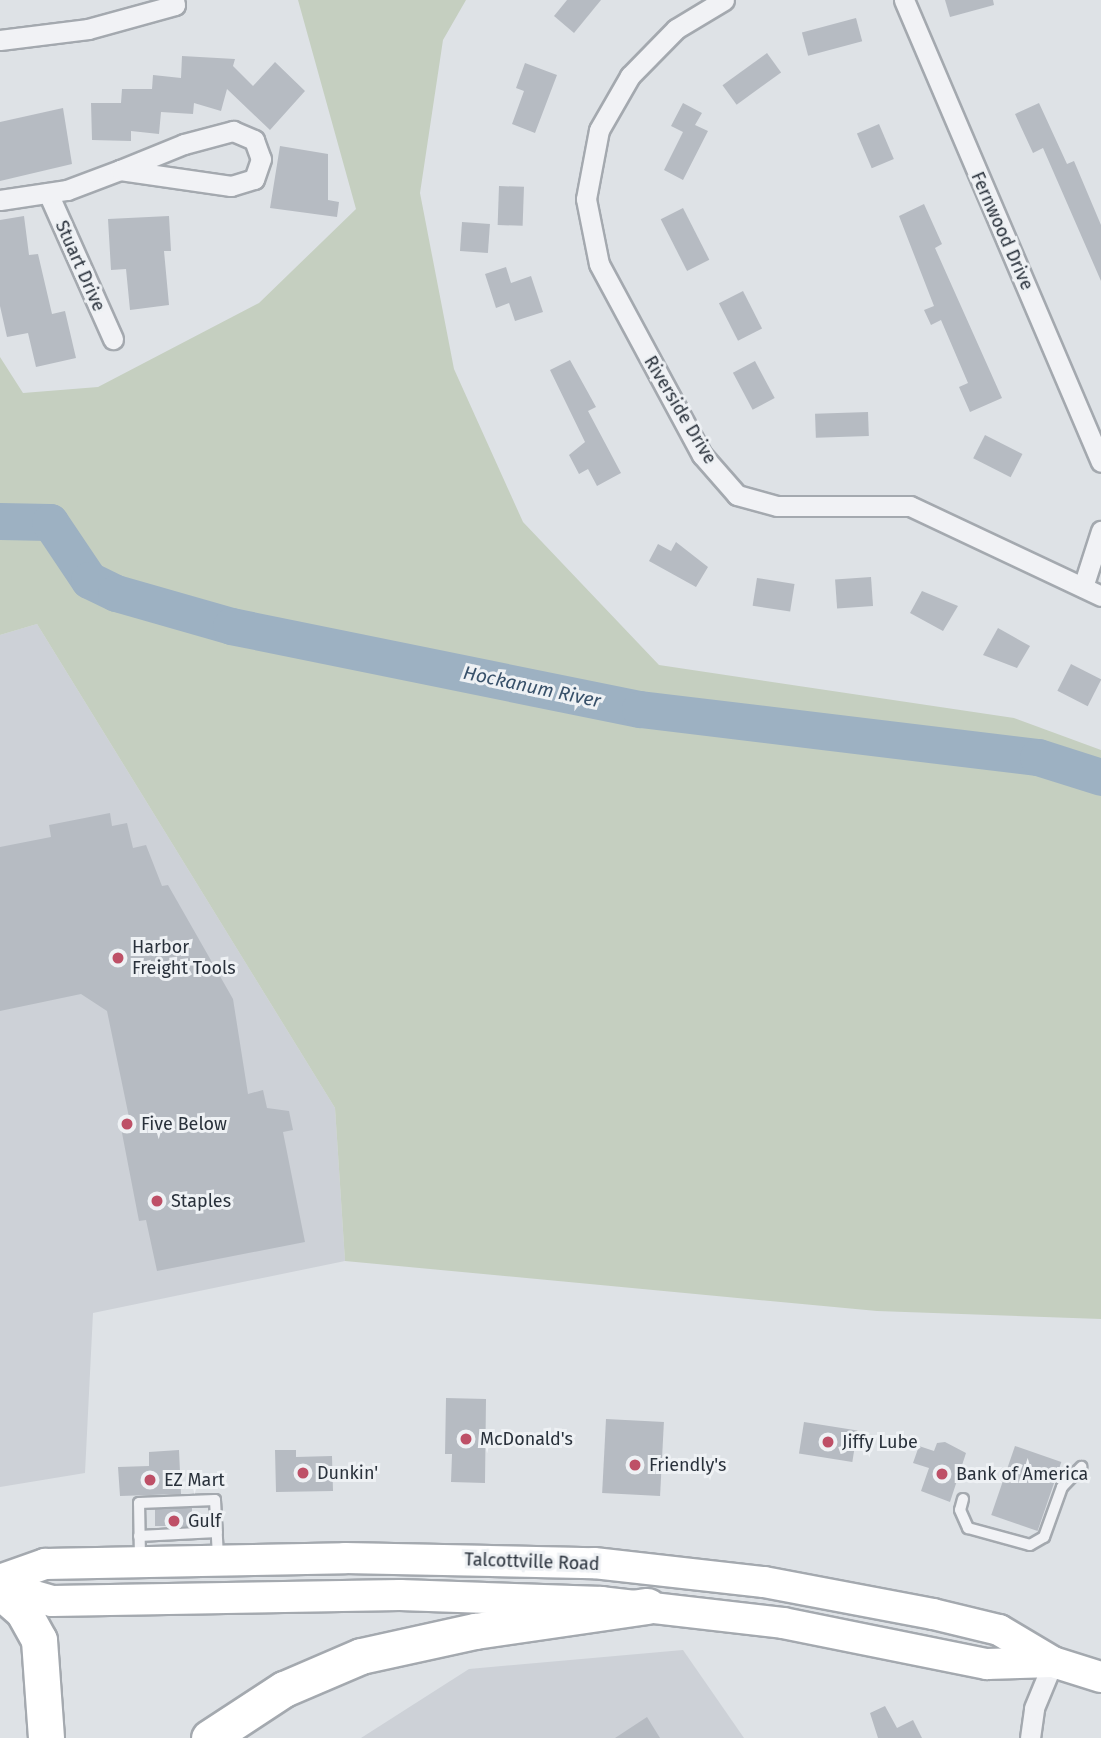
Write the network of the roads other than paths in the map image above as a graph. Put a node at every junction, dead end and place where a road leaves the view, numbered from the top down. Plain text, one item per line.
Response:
1 (724, 0) edge
2 (904, 0) edge
3 (174, 2) edge
4 (0, 40) edge
5 (120, 170) junction
6 (48, 193) junction
7 (0, 200) edge
8 (113, 339) dead end
9 (1101, 462) edge
10 (1101, 531) edge
11 (1083, 587) junction
12 (1101, 597) edge
13 (1081, 1467) dead end
14 (963, 1499) dead end
15 (218, 1546) junction
16 (140, 1549) junction
17 (500, 1559) junction
18 (92, 1563) junction
19 (0, 1580) edge
20 (0, 1589) edge
21 (474, 1596) junction
22 (80, 1601) junction
23 (647, 1606) junction
24 (1053, 1661) junction
25 (1101, 1678) edge
26 (47, 1738) edge
27 (209, 1738) edge
28 (1030, 1738) edge

1 - 11 street, Riverside Drive
2 - 9 street, Fernwood Drive
3 - 4 street
5 - 5 street
5 - 6 street
6 - 7 street
6 - 8 street, Stuart Drive
10 - 11 street
11 - 12 street, Riverside Drive
13 - 14 lane
15 - 16 main road, Talcottville Road
15 - 16 lane
15 - 17 main road, Talcottville Road
16 - 18 main road, Talcottville Road
17 - 21 main road
17 - 24 main road, Talcottville Road
18 - 19 main road, Talcottville Road
18 - 22 main road
20 - 22 main road, Talcottville Road
20 - 26 highway
21 - 22 main road, Talcottville Road
21 - 23 main road, Talcottville Road
23 - 24 main road, Talcottville Road
23 - 27 highway
24 - 25 main road, Talcottville Road
24 - 28 street

